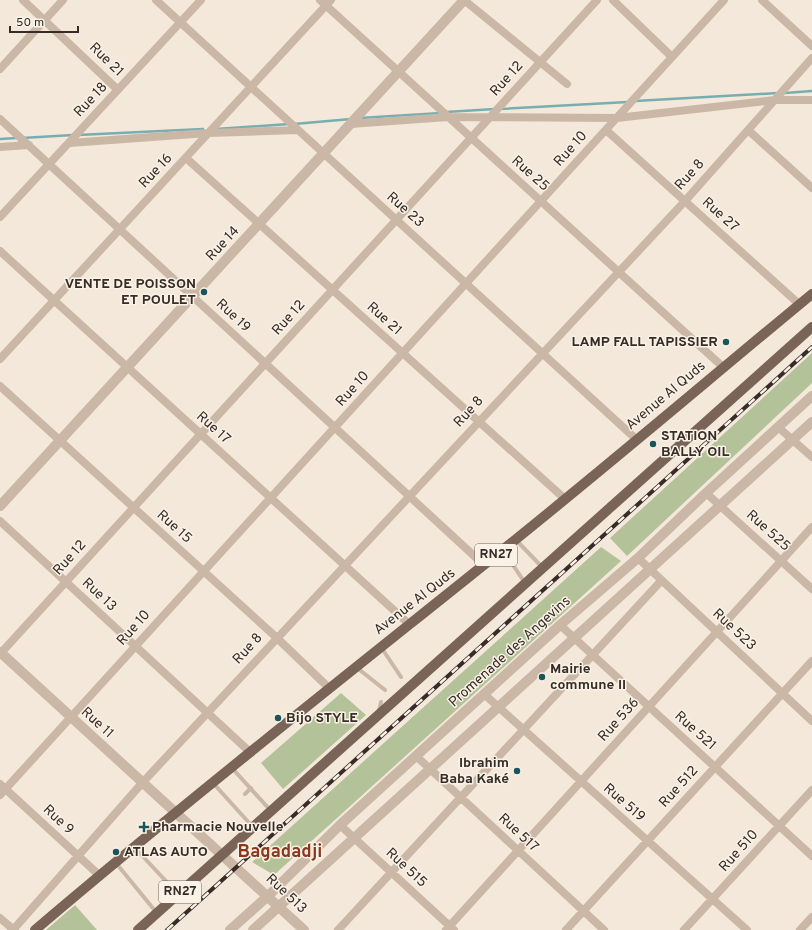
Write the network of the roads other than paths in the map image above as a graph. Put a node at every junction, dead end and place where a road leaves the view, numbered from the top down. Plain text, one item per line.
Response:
1 (23, 0) edge
2 (63, 0) edge
3 (156, 0) edge
4 (202, 0) edge
5 (464, 0) edge
6 (596, 0) edge
7 (613, 0) edge
8 (724, 0) edge
9 (762, 0) edge
10 (326, 2) edge
11 (45, 20) junction
12 (181, 22) junction
13 (812, 46) edge
14 (672, 57) junction
15 (812, 58) edge
16 (540, 62) junction
17 (0, 69) edge
18 (398, 73) junction
19 (568, 84) dead end
20 (251, 87) junction
21 (118, 90) junction
22 (775, 100) junction
23 (812, 100) edge
24 (448, 117) junction
25 (490, 117) junction
26 (617, 118) junction
27 (0, 119) edge
28 (350, 124) junction
29 (298, 130) junction
30 (606, 130) junction
31 (748, 130) junction
32 (208, 133) junction
33 (471, 138) junction
34 (27, 143) junction
35 (69, 143) junction
36 (0, 147) edge
37 (324, 154) junction
38 (186, 158) junction
39 (49, 164) junction
40 (812, 188) edge
41 (541, 201) junction
42 (685, 201) junction
43 (0, 218) edge
44 (396, 220) junction
45 (260, 225) junction
46 (120, 229) junction
47 (0, 251) edge
48 (619, 271) junction
49 (466, 284) junction
50 (332, 290) junction
51 (812, 294) edge
52 (193, 297) junction
53 (54, 300) junction
54 (799, 304) junction
55 (812, 327) edge
56 (403, 353) junction
57 (542, 354) junction
58 (0, 360) edge
59 (265, 363) junction
60 (723, 367) junction
61 (128, 368) junction
62 (0, 386) edge
63 (812, 396) edge
64 (478, 422) junction
65 (812, 422) edge
66 (778, 427) junction
67 (335, 428) junction
68 (201, 434) junction
69 (636, 439) junction
70 (59, 440) junction
71 (792, 440) junction
72 (812, 457) edge
73 (706, 493) junction
74 (409, 496) junction
75 (270, 498) junction
76 (565, 499) junction
77 (0, 506) edge
78 (720, 506) junction
79 (133, 508) junction
80 (0, 522) edge
81 (812, 527) edge
82 (516, 539) junction
83 (503, 550) junction
84 (527, 552) junction
85 (522, 555) dead end
86 (638, 558) junction
87 (781, 561) junction
88 (344, 565) junction
89 (484, 565) junction
90 (543, 568) junction
91 (650, 570) junction
92 (203, 572) junction
93 (661, 581) junction
94 (66, 582) junction
95 (526, 584) junction
96 (812, 589) edge
97 (409, 624) junction
98 (560, 626) junction
99 (716, 632) junction
100 (277, 638) junction
101 (573, 638) junction
102 (135, 646) junction
103 (380, 647) junction
104 (0, 653) edge
105 (592, 656) junction
106 (812, 661) edge
107 (356, 667) junction
108 (425, 673) junction
109 (414, 675) dead end
110 (401, 677) dead end
111 (329, 688) junction
112 (385, 690) dead end
113 (782, 693) junction
114 (484, 694) junction
115 (381, 702) dead end
116 (497, 706) junction
117 (648, 707) junction
118 (207, 712) junction
119 (378, 716) junction
120 (70, 718) junction
121 (812, 721) edge
122 (523, 730) junction
123 (251, 753) junction
124 (416, 756) junction
125 (715, 767) junction
126 (232, 768) junction
127 (429, 769) junction
128 (142, 782) junction
129 (580, 782) junction
130 (213, 784) junction
131 (251, 788) junction
132 (2, 789) edge
133 (812, 790) edge
134 (245, 794) dead end
135 (460, 798) junction
136 (236, 802) dead end
137 (232, 806) junction
138 (272, 811) junction
139 (177, 813) junction
140 (340, 824) junction
141 (779, 826) junction
142 (253, 828) junction
143 (354, 837) junction
144 (648, 841) junction
145 (134, 848) junction
146 (518, 851) junction
147 (222, 855) junction
148 (78, 856) junction
149 (812, 856) edge
150 (116, 863) junction
151 (392, 872) junction
152 (99, 875) junction
153 (178, 894) junction
154 (268, 896) junction
155 (712, 900) junction
156 (279, 907) junction
157 (583, 911) junction
158 (157, 913) junction
159 (812, 917) edge
160 (0, 918) edge
161 (450, 929) edge
162 (13, 930) edge
163 (35, 930) edge
164 (138, 930) edge
165 (230, 930) edge
166 (253, 930) edge
167 (304, 930) edge
168 (338, 930) edge
169 (566, 930) edge
170 (604, 930) edge
171 (684, 930) edge
172 (747, 930) edge
173 (800, 930) edge

1 - 11 street, Rue 21
2 - 11 street
3 - 12 street, Rue 23
4 - 12 street, Rue 18
5 - 16 street
5 - 18 street, Rue 14
6 - 16 street, Rue 12
7 - 14 street
8 - 14 street, Rue 10
9 - 13 street
10 - 18 street, Rue 25
10 - 20 street, Rue 16
11 - 17 street
11 - 21 street, Rue 21
12 - 20 street, Rue 23
12 - 21 street, Rue 18
14 - 26 street, Rue 10
15 - 22 street, Rue 8
16 - 19 street
16 - 25 street, Rue 12
18 - 24 street, Rue 25
18 - 28 street, Rue 14
20 - 29 street, Rue 23
20 - 32 street, Rue 16
21 - 35 street, Rue 18
22 - 23 street
22 - 26 street
22 - 31 street, Rue 8
24 - 25 street
24 - 28 street
24 - 33 street, Rue 25
25 - 26 street
25 - 33 street, Rue 12
26 - 30 street, Rue 10
27 - 34 street, Rue 19
28 - 37 street, Rue 14
29 - 32 street
29 - 37 street, Rue 23
30 - 41 street, Rue 10
30 - 42 street, Rue 27
31 - 40 street
31 - 42 street, Rue 8
32 - 35 street
32 - 38 street, Rue 16
33 - 41 street, Rue 25
33 - 44 street, Rue 12
34 - 36 street
34 - 39 street, Rue 19
35 - 39 street, Rue 18
37 - 44 street, Rue 23
37 - 45 street, Rue 14
38 - 45 street, Rue 21
38 - 46 street, Rue 16
39 - 43 street, Rue 18
39 - 46 street, Rue 19
41 - 48 street, Rue 25
41 - 49 street, Rue 10
42 - 48 street, Rue 8
42 - 54 street, Rue 27
44 - 49 street, Rue 23
44 - 50 street, Rue 12
45 - 50 street, Rue 21
45 - 52 street, Rue 14
46 - 52 street, Rue 19
46 - 53 street, Rue 16
47 - 53 street, Rue 17
48 - 57 street, Rue 8
48 - 60 street, Rue 25
49 - 56 street, Rue 10
49 - 57 street, Rue 23
50 - 56 street, Rue 21
50 - 59 street, Rue 12
51 - 54 main road, Avenue Al Quds / RN27
52 - 59 street, Rue 19
52 - 61 street, Rue 14
53 - 58 street, Rue 16
53 - 61 street, Rue 17
54 - 60 main road, Avenue Al Quds / RN27
55 - 90 main road, RN27
56 - 64 street, Rue 21
56 - 67 street, Rue 10
57 - 64 street, Rue 8
57 - 69 street, Rue 23
59 - 67 street, Rue 19
59 - 68 street, Rue 12
60 - 69 main road, Avenue Al Quds / RN27
61 - 68 street, Rue 17
61 - 70 street, Rue 14
62 - 70 street, Rue 15
63 - 66 street, Promenade des Angevins
64 - 74 street, Rue 8
64 - 76 street, Rue 21
65 - 71 street
66 - 71 street
66 - 73 street, Promenade des Angevins
67 - 74 street, Rue 19
67 - 75 street, Rue 10
68 - 75 street, Rue 17
68 - 79 street, Rue 12
69 - 76 main road, Avenue Al Quds / RN27
70 - 77 street, Rue 14
70 - 79 street, Rue 15
71 - 72 street
71 - 78 street
73 - 78 street, Rue 525
73 - 86 street, Promenade des Angevins
74 - 88 street, Rue 8
74 - 89 street, Rue 19
75 - 88 street, Rue 17
75 - 92 street, Rue 10
76 - 82 main road, Avenue Al Quds / RN27
78 - 87 street, Rue 525
78 - 91 street
79 - 92 street, Rue 15
79 - 94 street, Rue 12
80 - 94 street, Rue 13
81 - 87 street, Rue 536
82 - 83 main road, Avenue Al Quds / RN27
82 - 84 lane
83 - 89 main road, Avenue Al Quds / RN27
83 - 95 lane
84 - 85 lane
84 - 90 lane
86 - 91 street, Rue 523
86 - 98 street, Promenade des Angevins
87 - 96 street, Rue 525
87 - 99 street, Rue 536
88 - 97 street, Rue 17
88 - 100 street, Rue 8
89 - 97 main road, Avenue Al Quds / RN27
90 - 95 main road, RN27
91 - 93 street, Rue 523
91 - 101 street
92 - 100 street, Rue 15
92 - 102 street, Rue 10
93 - 99 street, Rue 523
93 - 105 street
94 - 102 street, Rue 13
94 - 104 street, Rue 12
95 - 108 main road, RN27
97 - 103 main road, Avenue Al Quds / RN27
98 - 101 street, Rue 521
98 - 114 street, Promenade des Angevins
99 - 113 street, Rue 523
99 - 117 street, Rue 536
100 - 111 street, Rue 15
100 - 118 street, Rue 8
101 - 105 street, Rue 521
101 - 116 street
102 - 118 street, Rue 13
102 - 120 street, Rue 10
103 - 107 main road, Avenue Al Quds / RN27
103 - 110 lane
104 - 120 street, Rue 11
105 - 117 street, Rue 521
105 - 122 street
106 - 113 street, Rue 512
107 - 111 main road, Avenue Al Quds / RN27
107 - 112 lane
108 - 109 lane
108 - 119 main road, RN27
111 - 123 main road, Avenue Al Quds / RN27
113 - 121 street, Rue 523
113 - 125 street, Rue 512
114 - 116 street, Rue 519
114 - 124 street, Promenade des Angevins
115 - 119 lane
116 - 122 street, Rue 519
116 - 127 street
117 - 125 street, Rue 521
117 - 129 street, Rue 536
118 - 123 street, Rue 13
118 - 128 street, Rue 8
119 - 138 main road, RN27
120 - 128 street, Rue 11
120 - 132 street, Rue 10
122 - 129 street, Rue 519
122 - 135 street
123 - 126 main road, Avenue Al Quds / RN27
124 - 127 street, Rue 517
124 - 140 street, Promenade des Angevins
125 - 141 street, Rue 521
125 - 144 street, Rue 512
126 - 130 main road, Avenue Al Quds / RN27
126 - 131 lane
127 - 135 street, Rue 517
127 - 143 street
128 - 139 street, Rue 11
128 - 148 street, Rue 8
129 - 144 street, Rue 519
129 - 146 street, Rue 536
130 - 137 lane
130 - 139 main road, Avenue Al Quds / RN27
131 - 134 lane
131 - 138 lane
132 - 148 street, Rue 9
133 - 141 street, Rue 510
135 - 146 street, Rue 517
135 - 151 street
136 - 137 lane
137 - 142 lane
138 - 142 main road, RN27
139 - 145 main road, Avenue Al Quds / RN27
139 - 147 street, Rue 513
140 - 143 street, Rue 515
140 - 154 street, Promenade des Angevins
141 - 149 street, Rue 521
141 - 155 street, Rue 510
142 - 147 main road, RN27
143 - 151 street, Rue 515
143 - 156 street
144 - 155 street, Rue 519
144 - 157 street, Rue 512
145 - 150 main road, Avenue Al Quds / RN27
145 - 153 lane
146 - 157 street, Rue 517
146 - 161 street, Rue 536
147 - 153 main road, RN27
147 - 154 street, Rue 513
148 - 152 street, Rue 9
148 - 162 street, Rue 8
150 - 152 main road, Avenue Al Quds / RN27
150 - 158 lane
151 - 161 street, Rue 515
151 - 168 street
152 - 163 main road, Avenue Al Quds / RN27
153 - 158 main road, RN27
154 - 156 street, Rue 513
154 - 165 street, Promenade des Angevins
155 - 171 street, Rue 510
155 - 172 street, Rue 519
156 - 166 street
156 - 167 street, Rue 513
157 - 169 street, Rue 512
157 - 170 street, Rue 517
158 - 164 main road, RN27
159 - 173 street
160 - 162 street

